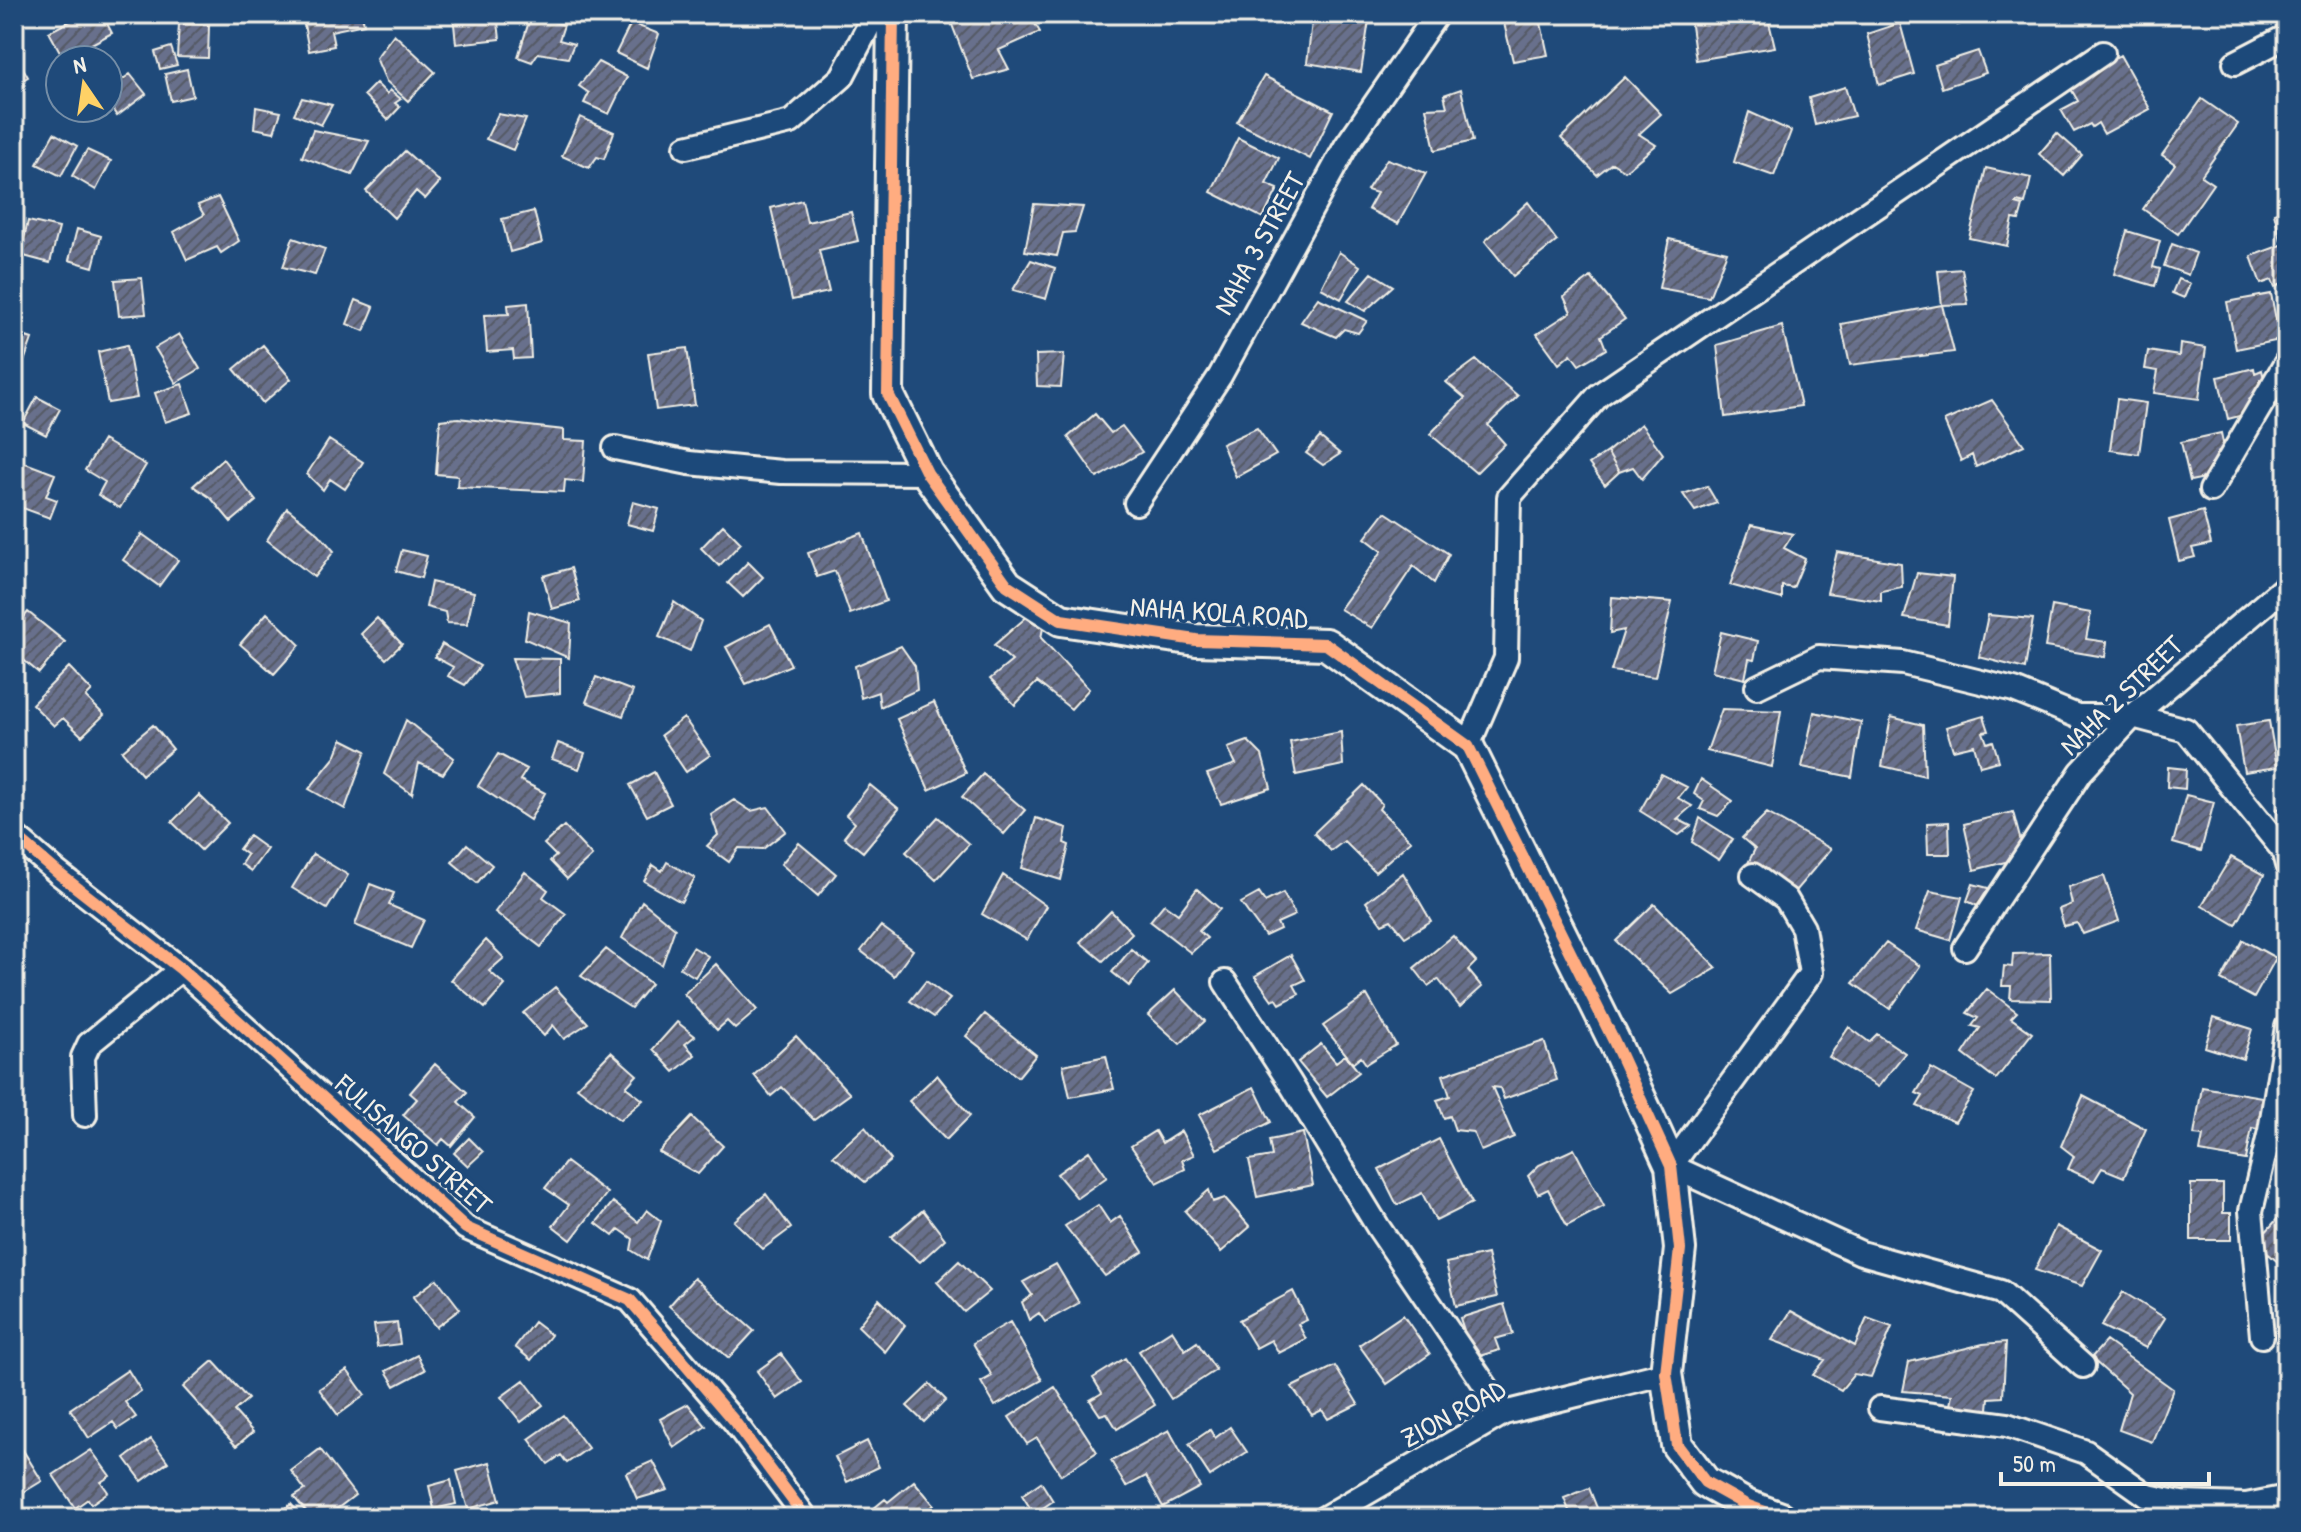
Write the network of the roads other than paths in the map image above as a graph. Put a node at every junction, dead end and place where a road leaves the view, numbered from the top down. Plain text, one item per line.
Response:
1 (875, 14) edge
2 (893, 14) edge
3 (1437, 14) edge
4 (2287, 36) edge
5 (2103, 53) dead end
6 (2235, 63) dead end
7 (686, 147) dead end
8 (2287, 361) edge
9 (615, 448) dead end
10 (927, 473) junction
11 (2211, 490) dead end
12 (1136, 503) dead end
13 (2287, 585) edge
14 (1757, 687) dead end
15 (2133, 716) junction
16 (1468, 746) junction
17 (14, 835) edge
18 (2287, 865) edge
19 (1753, 875) dead end
20 (1965, 948) dead end
21 (181, 969) junction
22 (1225, 982) dead end
23 (2287, 1027) edge
24 (85, 1115) dead end
25 (1671, 1166) junction
26 (2262, 1336) dead end
27 (2083, 1366) dead end
28 (1666, 1373) junction
29 (1880, 1408) dead end
30 (1504, 1413) junction
31 (2287, 1497) edge
32 (806, 1518) edge
33 (1324, 1518) edge
34 (1781, 1518) edge

1 - 7 street
2 - 10 street, NAHA KOLA ROAD
3 - 12 street, NAHA 3 STREET
4 - 6 street
5 - 16 street
8 - 11 street
9 - 10 street
10 - 16 street, NAHA KOLA ROAD
13 - 15 street, NAHA 2 STREET
14 - 15 street
15 - 18 street
15 - 20 street, NAHA 2 STREET
16 - 25 street, NAHA KOLA ROAD
17 - 21 street, FULISANGO STREET
19 - 25 street
21 - 24 street
21 - 32 street, FULISANGO STREET
22 - 30 street
23 - 26 street
25 - 27 street
25 - 28 street, NAHA KOLA ROAD
28 - 30 street, ZION ROAD
28 - 34 street, NAHA KOLA ROAD
29 - 31 street
30 - 33 street, ZION ROAD

